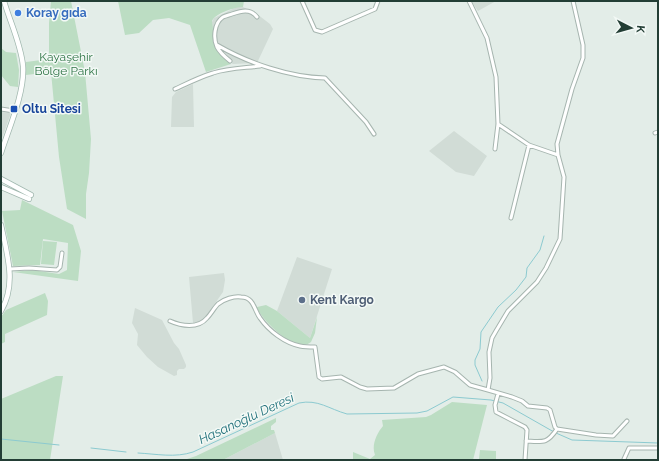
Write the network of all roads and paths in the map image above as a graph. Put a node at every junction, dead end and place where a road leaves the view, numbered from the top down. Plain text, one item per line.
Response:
1 (4, 1) edge
2 (302, 1) edge
3 (378, 1) edge
4 (469, 1) edge
5 (573, 1) edge
6 (257, 17) dead end
7 (217, 45) junction
8 (230, 61) dead end
9 (262, 66) junction
10 (175, 89) dead end
11 (1, 110) edge
12 (14, 111) junction
13 (498, 124) junction
14 (374, 134) dead end
15 (529, 145) junction
16 (495, 149) dead end
17 (1, 153) edge
18 (558, 155) junction
19 (1, 179) edge
20 (1, 186) edge
21 (511, 218) dead end
22 (1, 225) edge
23 (62, 253) dead end
24 (10, 270) junction
25 (1, 311) edge
26 (170, 321) dead end
27 (488, 390) junction
28 (497, 396) junction
29 (627, 421) dead end
30 (556, 431) junction
31 (526, 441) junction
32 (658, 448) edge
33 (624, 459) dead end
34 (525, 460) edge

1 - 12 street
2 - 3 street
4 - 13 street
5 - 18 street
6 - 7 street
7 - 8 street
7 - 9 street
9 - 10 street
9 - 14 street
11 - 12 street
12 - 17 street
13 - 15 street
13 - 16 street
15 - 18 street
15 - 21 street
18 - 27 street
19 - 20 street
22 - 24 street
23 - 24 street
24 - 25 street
26 - 27 street
27 - 28 street
28 - 30 street
28 - 31 street
29 - 30 street
30 - 31 street
31 - 34 street
32 - 33 street

